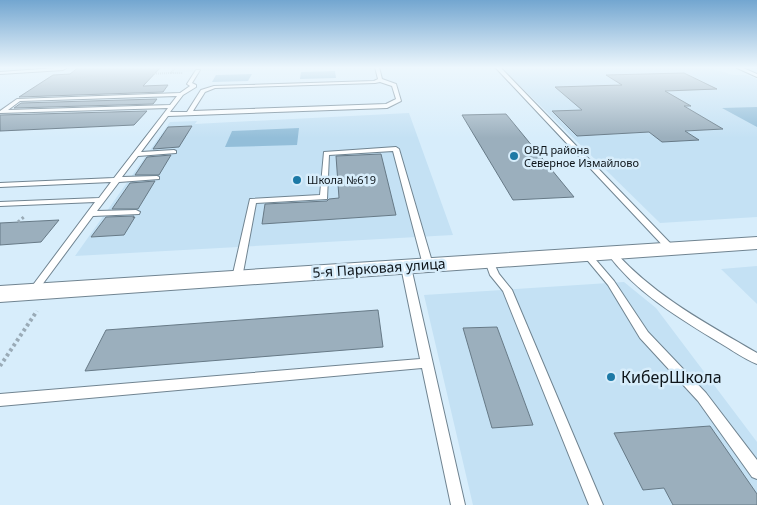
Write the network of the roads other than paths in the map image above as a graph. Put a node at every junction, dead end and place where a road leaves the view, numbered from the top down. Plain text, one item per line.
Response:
1 (187, 91) edge
2 (204, 91) edge
3 (396, 91) edge
4 (519, 91) edge
5 (181, 94) junction
6 (172, 106) junction
7 (189, 113) junction
8 (166, 114) junction
9 (174, 152) dead end
10 (137, 154) junction
11 (157, 178) dead end
12 (117, 180) junction
13 (0, 185) edge
14 (102, 200) junction
15 (0, 204) edge
16 (136, 212) dead end
17 (91, 214) junction
18 (757, 243) edge
19 (671, 249) junction
20 (611, 253) junction
21 (588, 254) junction
22 (489, 261) junction
23 (428, 265) junction
24 (406, 267) junction
25 (237, 278) junction
26 (0, 294) edge
27 (35, 301) junction
28 (757, 359) edge
29 (427, 363) junction
30 (0, 400) edge
31 (757, 472) edge
32 (458, 505) edge
33 (596, 505) edge

1 - 5 lane
2 - 7 lane
3 - 7 lane
4 - 19 lane
5 - 6 lane
5 - 6 lane
6 - 8 lane
7 - 8 lane
8 - 10 lane
9 - 10 lane
10 - 12 lane
11 - 12 lane
12 - 13 lane
12 - 14 lane
14 - 15 lane
14 - 17 lane
16 - 17 lane
17 - 27 lane
18 - 19 street, 5-я Парковая улица
19 - 20 street, 5-я Парковая улица
20 - 21 street, 5-я Парковая улица
20 - 28 lane
21 - 22 street, 5-я Парковая улица
21 - 31 lane
22 - 23 street, 5-я Парковая улица
22 - 33 lane
23 - 24 street, 5-я Парковая улица
23 - 25 lane
24 - 25 street, 5-я Парковая улица
24 - 29 lane
25 - 27 street, 5-я Парковая улица
26 - 27 street, 5-я Парковая улица
29 - 30 lane
29 - 32 lane

